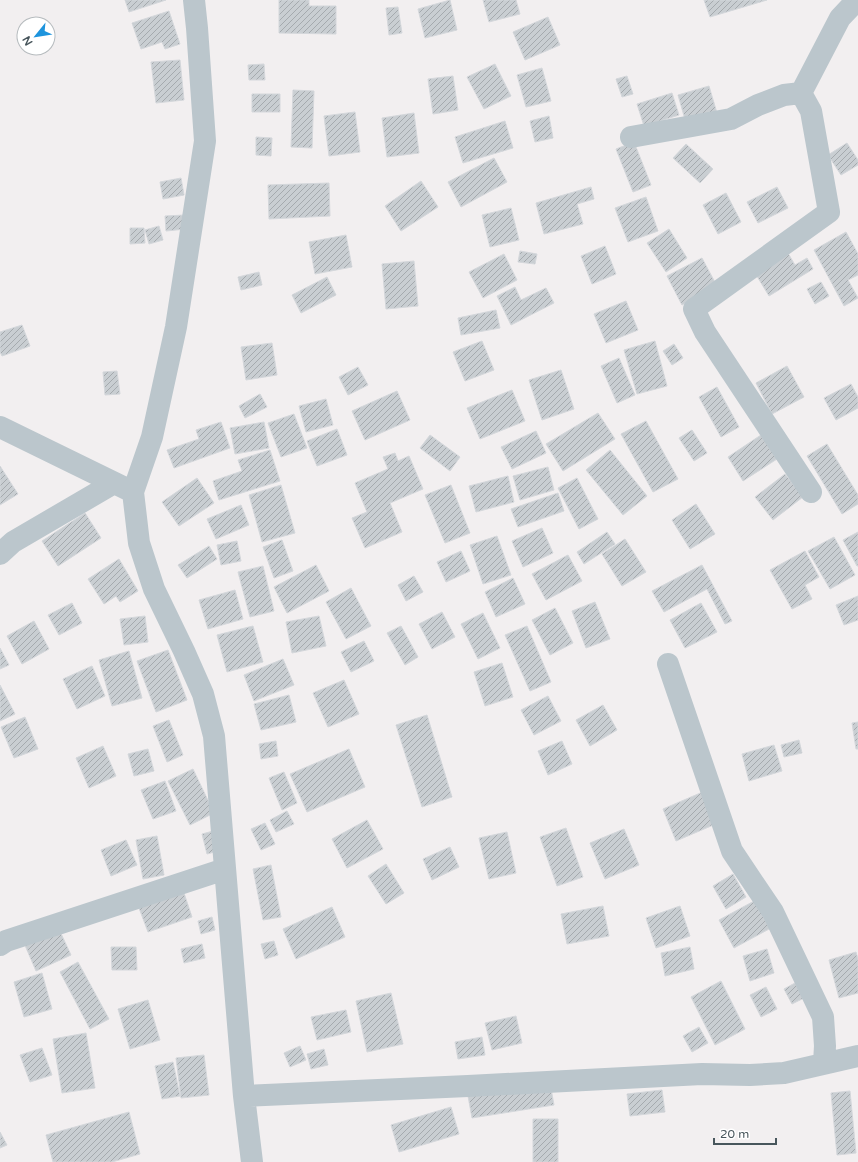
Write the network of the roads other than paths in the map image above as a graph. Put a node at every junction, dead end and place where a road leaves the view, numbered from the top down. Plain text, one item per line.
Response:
1 (194, 0) edge
2 (857, 0) edge
3 (801, 93) junction
4 (631, 137) dead end
5 (0, 427) edge
6 (124, 488) junction
7 (811, 492) dead end
8 (0, 554) edge
9 (668, 664) dead end
10 (225, 869) junction
11 (0, 944) edge
12 (838, 1056) edge
13 (244, 1096) junction
14 (252, 1162) edge

1 - 6 street
2 - 3 street
3 - 4 street
3 - 7 street
5 - 6 street
6 - 8 street
6 - 10 street
9 - 12 street
10 - 11 street
10 - 13 street
12 - 13 street
13 - 14 street

